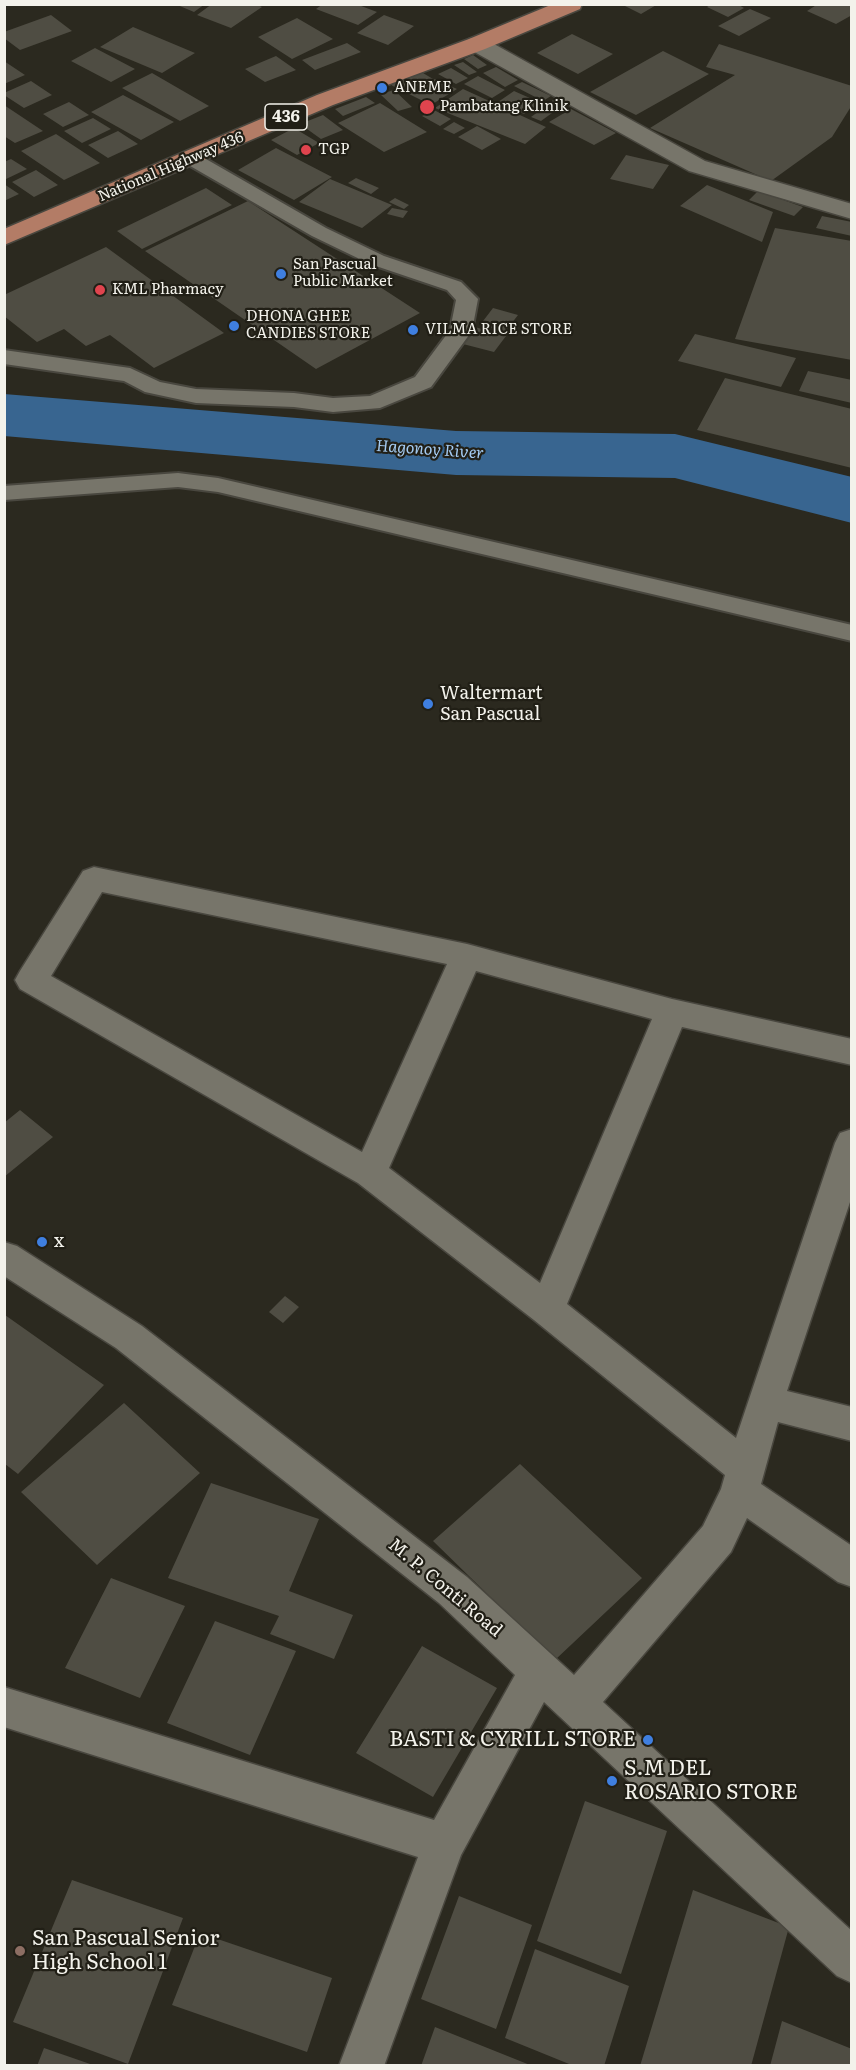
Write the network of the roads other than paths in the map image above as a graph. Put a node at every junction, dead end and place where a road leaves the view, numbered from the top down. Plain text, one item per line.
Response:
1 (572, 4) edge
2 (477, 44) junction
3 (192, 159) junction
4 (852, 212) edge
5 (4, 238) edge
6 (4, 357) edge
7 (4, 493) edge
8 (852, 633) edge
9 (467, 956) junction
10 (672, 1012) junction
11 (852, 1052) edge
12 (852, 1143) edge
13 (370, 1173) junction
14 (839, 1224) edge
15 (4, 1257) edge
16 (547, 1309) junction
17 (765, 1402) junction
18 (852, 1424) edge
19 (744, 1481) junction
20 (852, 1569) edge
21 (540, 1670) junction
22 (575, 1704) junction
23 (4, 1707) edge
24 (444, 1844) junction
25 (852, 1960) edge
26 (361, 2066) edge

1 - 2 main road, National Highway 436 / 436
2 - 3 main road, National Highway 436 / 436
2 - 4 street
3 - 5 main road, National Highway 436 / 436
3 - 6 lane
7 - 8 lane
9 - 10 street
9 - 13 street
9 - 13 street
10 - 11 street
10 - 16 street
12 - 14 street
13 - 16 street
14 - 17 street
15 - 21 street, M. P. Conti Road
16 - 19 street
17 - 18 street
17 - 19 street
19 - 20 street
19 - 22 street
21 - 22 street, M. P. Conti Road
21 - 24 street
22 - 25 street, M. P. Conti Road
23 - 24 street
24 - 26 street

